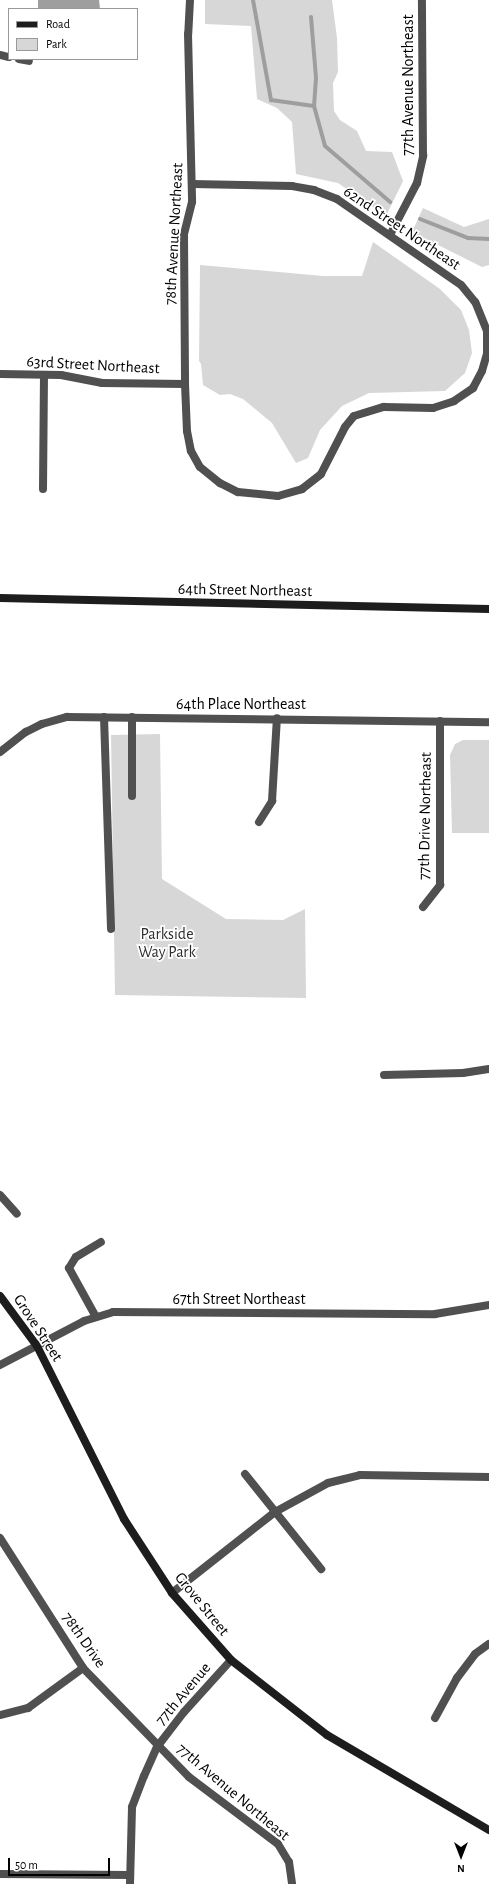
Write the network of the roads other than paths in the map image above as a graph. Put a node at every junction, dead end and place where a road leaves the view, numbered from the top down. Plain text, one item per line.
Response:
1 (190, 0) edge
2 (422, 0) edge
3 (24, 60) edge
4 (29, 61) dead end
5 (192, 184) junction
6 (390, 235) junction
7 (0, 374) edge
8 (44, 375) junction
9 (185, 384) junction
10 (200, 467) joint
11 (43, 488) dead end
12 (0, 598) edge
13 (489, 610) edge
14 (104, 717) junction
15 (132, 717) junction
16 (277, 718) junction
17 (440, 721) junction
18 (489, 722) edge
19 (0, 751) edge
20 (132, 796) dead end
21 (259, 822) dead end
22 (423, 907) dead end
23 (111, 929) dead end
24 (489, 1069) edge
25 (384, 1075) dead end
26 (0, 1195) edge
27 (18, 1214) dead end
28 (101, 1242) dead end
29 (0, 1296) edge
30 (489, 1305) edge
31 (96, 1317) junction
32 (37, 1346) junction
33 (0, 1365) edge
34 (245, 1474) dead end
35 (489, 1477) edge
36 (275, 1512) junction
37 (0, 1538) edge
38 (322, 1569) dead end
39 (172, 1593) junction
40 (489, 1644) edge
41 (230, 1660) junction
42 (83, 1668) junction
43 (0, 1715) edge
44 (435, 1718) dead end
45 (158, 1747) junction
46 (489, 1830) edge
47 (0, 1874) edge
48 (130, 1875) junction
49 (130, 1884) edge
50 (292, 1884) edge

1 - 5 street, 78th Avenue Northeast
2 - 6 street, 77th Avenue Northeast
3 - 4 street
5 - 6 street, 62nd Street Northeast
5 - 9 street, 78th Avenue Northeast
6 - 10 street, 62nd Street Northeast
7 - 8 street, 63rd Street Northeast
8 - 9 street, 63rd Street Northeast
8 - 11 street
9 - 10 street, 78th Avenue Northeast
12 - 13 street, 64th Street Northeast
14 - 15 street, 64th Place Northeast
14 - 19 street, 64th Place Northeast
14 - 23 street
15 - 16 street, 64th Place Northeast
15 - 20 street
16 - 17 street, 64th Place Northeast
16 - 21 street
17 - 18 street, 64th Place Northeast
17 - 22 street, 77th Drive Northeast
24 - 25 street
26 - 27 street
28 - 31 street
29 - 32 street, Grove Street
30 - 31 street, 67th Street Northeast
31 - 32 street, 67th Street Northeast
32 - 33 street, 67th Street Northeast
32 - 39 street, Grove Street
34 - 36 street
35 - 36 street
36 - 38 street
36 - 39 street
37 - 42 street, 78th Drive
39 - 41 street, Grove Street
40 - 44 street
41 - 45 street, 77th Avenue
41 - 46 street, Grove Street
42 - 43 street
42 - 45 street, 78th Drive
45 - 48 street, 77th Avenue
45 - 50 street, 77th Avenue Northeast
47 - 48 street
48 - 49 street, 77th Avenue

